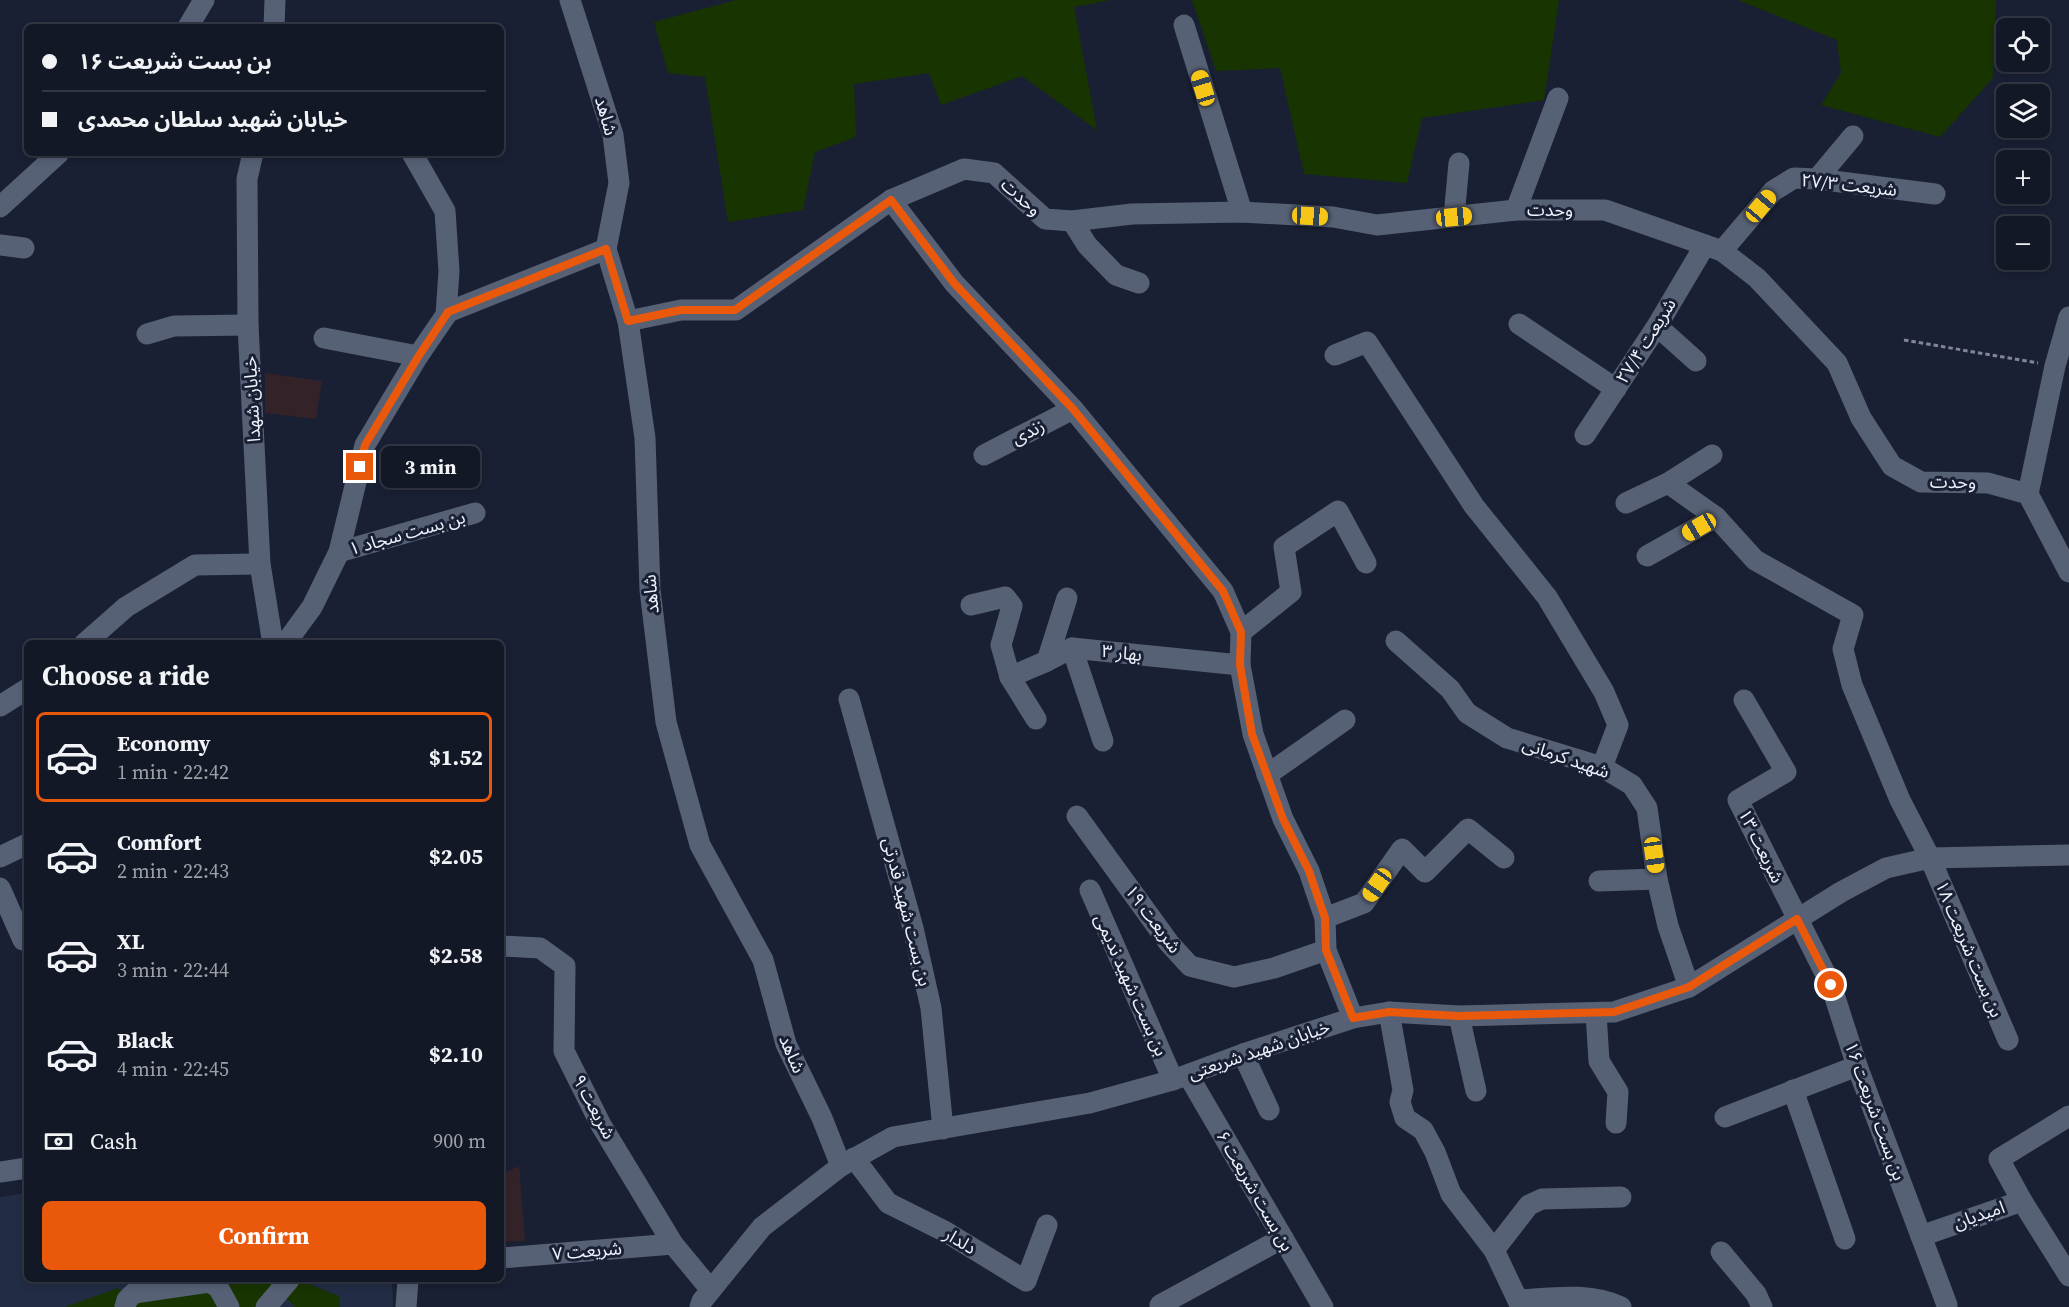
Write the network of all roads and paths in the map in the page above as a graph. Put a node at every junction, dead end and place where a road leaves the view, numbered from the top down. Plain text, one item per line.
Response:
1 (204, 0) edge
2 (570, 0) edge
3 (190, 24) edge
4 (1184, 25) dead end
5 (1558, 98) dead end
6 (1853, 136) dead end
7 (56, 156) edge
8 (252, 156) edge
9 (414, 156) edge
10 (1459, 163) dead end
11 (1817, 179) junction
12 (1935, 194) dead end
13 (891, 200) junction
14 (0, 207) edge
15 (1516, 210) junction
16 (1242, 212) junction
17 (1454, 217) junction
18 (1072, 221) junction
19 (0, 245) edge
20 (24, 248) dead end
21 (1714, 248) junction
22 (606, 249) junction
23 (1139, 283) dead end
24 (446, 315) junction
25 (2069, 317) edge
26 (628, 321) junction
27 (1519, 324) dead end
28 (248, 325) junction
29 (1657, 326) junction
30 (147, 334) dead end
31 (324, 338) dead end
32 (1904, 340) dead end
33 (1335, 355) dead end
34 (418, 357) junction
35 (1696, 361) dead end
36 (2055, 366) junction
37 (1616, 389) junction
38 (1073, 409) junction
39 (1585, 435) dead end
40 (984, 455) dead end
41 (1712, 455) dead end
42 (1668, 483) junction
43 (2028, 494) junction
44 (1626, 503) dead end
45 (475, 513) dead end
46 (1716, 517) junction
47 (339, 552) junction
48 (1647, 556) dead end
49 (1366, 563) dead end
50 (260, 564) junction
51 (2069, 572) edge
52 (1067, 598) dead end
53 (971, 605) dead end
54 (1241, 632) junction
55 (89, 640) edge
56 (272, 640) edge
57 (288, 640) edge
58 (1396, 641) dead end
59 (1072, 648) junction
60 (1047, 661) junction
61 (1240, 665) junction
62 (1010, 677) junction
63 (24, 691) edge
64 (849, 699) dead end
65 (1744, 700) dead end
66 (0, 706) edge
67 (1036, 719) dead end
68 (1345, 720) dead end
69 (1103, 741) dead end
70 (1602, 767) junction
71 (1267, 775) junction
72 (1077, 816) dead end
73 (24, 845) edge
74 (2069, 855) edge
75 (0, 857) edge
76 (1504, 858) dead end
77 (1930, 858) junction
78 (1657, 879) junction
79 (1599, 881) dead end
80 (0, 888) edge
81 (1090, 890) dead end
82 (1325, 918) junction
83 (1797, 919) junction
84 (22, 940) dead end
85 (504, 946) edge
86 (1326, 950) junction
87 (1689, 987) junction
88 (1389, 1012) junction
89 (1596, 1013) junction
90 (1459, 1016) junction
91 (1353, 1018) junction
92 (2008, 1040) dead end
93 (1243, 1054) junction
94 (1857, 1066) junction
95 (1180, 1078) junction
96 (1793, 1090) junction
97 (1476, 1091) dead end
98 (1269, 1110) dead end
99 (2069, 1116) edge
100 (1725, 1117) dead end
101 (1616, 1123) dead end
102 (943, 1129) junction
103 (847, 1162) junction
104 (24, 1168) edge
105 (0, 1172) edge
106 (1622, 1197) dead end
107 (2022, 1201) junction
108 (1047, 1225) dead end
109 (1921, 1236) junction
110 (1283, 1238) junction
111 (1845, 1239) dead end
112 (673, 1244) junction
113 (2062, 1248) edge
114 (1494, 1250) junction
115 (1721, 1252) dead end
116 (506, 1261) edge
117 (2069, 1276) edge
118 (287, 1282) edge
119 (408, 1282) edge
120 (705, 1299) edge
121 (1520, 1304) edge
122 (1160, 1305) dead end
123 (1947, 1305) dead end
124 (125, 1307) edge
125 (229, 1307) edge
126 (266, 1307) edge
127 (406, 1307) edge
128 (1323, 1307) edge
129 (1621, 1307) edge
130 (1762, 1307) edge

1 - 3 street
2 - 22 street, شاهد
4 - 16 street
5 - 15 street
6 - 11 street
7 - 14 street
8 - 28 street, خیابان شهدا
9 - 24 street
10 - 17 street
11 - 12 street, شریعت ۲۷/۳
11 - 21 street, شریعت ۲۷/۳
13 - 18 street, وحدت
13 - 26 street, وحدت
13 - 38 street
15 - 17 street, وحدت
15 - 21 street, وحدت
16 - 17 street, وحدت
16 - 18 street, وحدت
18 - 23 street
19 - 20 street
21 - 29 street, شریعت ۲۷/۴
21 - 43 street, وحدت
22 - 24 street
22 - 26 street, شاهد
24 - 34 street
25 - 36 street
26 - 103 street, شاهد
27 - 37 street
28 - 30 street
28 - 50 street, خیابان شهدا
29 - 35 street
29 - 37 street, شریعت ۲۷/۴
31 - 34 street
32 - 36 path
33 - 70 street
34 - 47 street
36 - 43 street
37 - 39 street, شریعت ۲۷/۴
38 - 40 street, زندی
38 - 54 street
41 - 42 street
42 - 44 street
42 - 46 street
43 - 51 street
45 - 47 street, بن بست سجاد ۱
46 - 48 street
46 - 77 street, بن بست شریعت ۱۸
47 - 57 street
49 - 54 street
50 - 55 street
50 - 56 street, خیابان شهدا
52 - 60 street
53 - 62 street
54 - 61 street
58 - 70 street, شهید کرمانی
59 - 60 street
59 - 61 street, بهار ۳
59 - 69 street
60 - 62 street
61 - 71 street
62 - 67 street
63 - 66 street
64 - 102 street, بن بست شهید قدرتی
65 - 83 street, شریعت ۱۳
68 - 71 street
70 - 78 street, شهید کرمانی
71 - 82 street
72 - 86 street, شریعت ۱۹
73 - 75 street
74 - 77 street, خیابان شهید شریعتی
76 - 82 street
77 - 83 street, خیابان شهید شریعتی
77 - 92 street, بن بست شریعت ۱۸
78 - 79 street
78 - 87 street, شهید کرمانی
80 - 84 street
81 - 95 street, بن بست شهید ندیمی
82 - 86 street
83 - 87 street, خیابان شهید شریعتی
83 - 94 street, بن بست شریعت ۱۶
85 - 112 street, شریعت ۹
86 - 91 street
87 - 89 street, خیابان شهید شریعتی
88 - 90 street, خیابان شهید شریعتی
88 - 91 street, خیابان شهید شریعتی
88 - 114 street
89 - 90 street, خیابان شهید شریعتی
89 - 101 street
90 - 97 street
91 - 93 street, خیابان شهید شریعتی
93 - 95 street, خیابان شهید شریعتی
93 - 98 street
94 - 96 street
94 - 109 street, بن بست شریعت ۱۶
95 - 102 street, خیابان شهید شریعتی
95 - 110 street, بن بست شریعت ۶
96 - 100 street
96 - 111 street
99 - 107 street
102 - 103 street, خیابان شهید شریعتی
103 - 108 street, دلدار
103 - 120 street, خیابان شهید شریعتی
104 - 105 street
106 - 114 street
107 - 109 street, امیدیان
107 - 113 street, امیدیان
109 - 123 street, بن بست شریعت ۱۶
110 - 122 street
110 - 128 street, بن بست شریعت ۶
112 - 116 street, شریعت ۷
112 - 120 street, شریعت ۹
113 - 117 street, امیدیان
114 - 121 street
115 - 130 street
118 - 126 street
119 - 127 street
121 - 129 street
124 - 125 street

